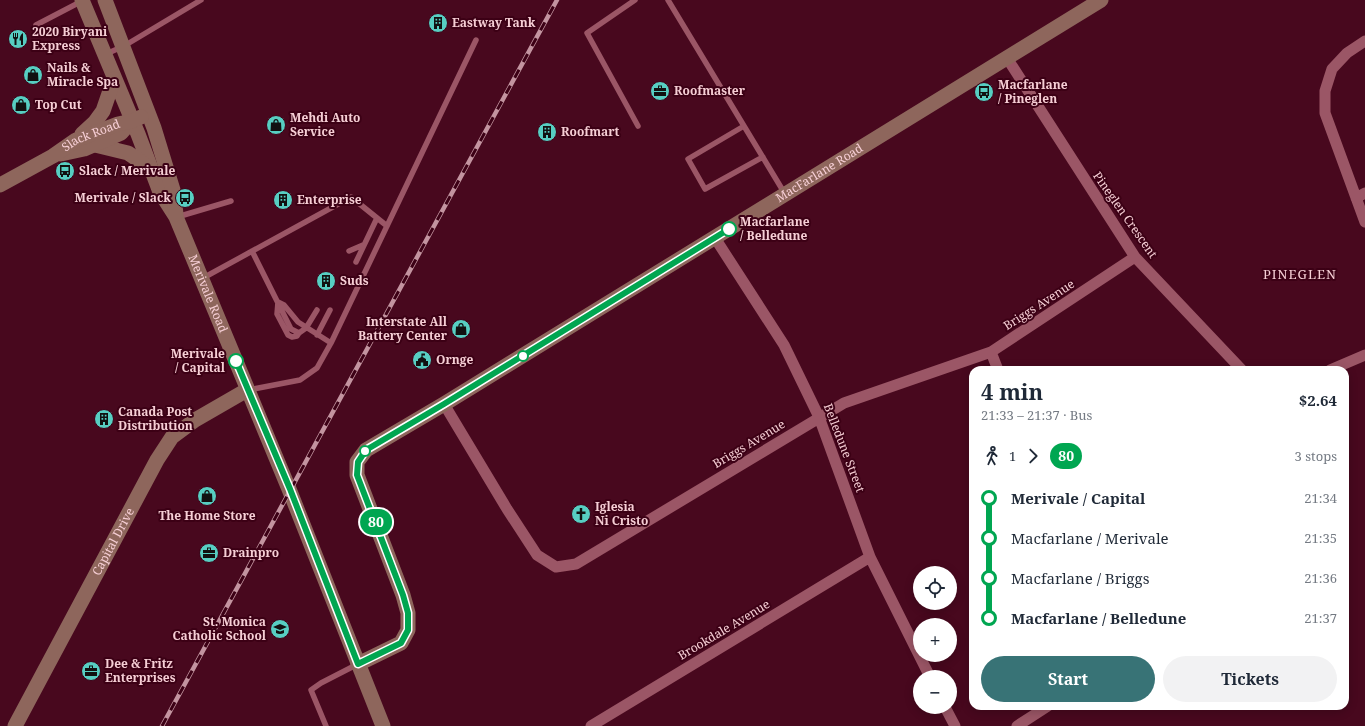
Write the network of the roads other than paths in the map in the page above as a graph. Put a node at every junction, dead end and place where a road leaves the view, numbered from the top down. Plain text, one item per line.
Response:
1 (82, 0) edge
2 (105, 0) edge
3 (201, 0) edge
4 (635, 0) edge
5 (668, 0) edge
6 (1101, 0) edge
7 (36, 25) dead end
8 (476, 40) dead end
9 (1365, 41) edge
10 (124, 46) junction
11 (104, 55) junction
12 (1007, 58) junction
13 (114, 79) junction
14 (149, 114) junction
15 (132, 121) junction
16 (638, 126) dead end
17 (744, 126) junction
18 (76, 140) junction
19 (95, 145) junction
20 (54, 156) junction
21 (763, 156) junction
22 (150, 168) junction
23 (1, 181) edge
24 (785, 194) junction
25 (1361, 196) edge
26 (231, 201) dead end
27 (176, 217) junction
28 (377, 218) junction
29 (1365, 222) edge
30 (387, 226) junction
31 (714, 238) junction
32 (363, 245) junction
33 (252, 251) junction
34 (349, 251) dead end
35 (1136, 257) junction
36 (356, 262) dead end
37 (202, 278) junction
38 (278, 302) junction
39 (317, 310) dead end
40 (330, 310) dead end
41 (306, 328) junction
42 (317, 335) junction
43 (331, 343) junction
44 (991, 352) junction
45 (1365, 355) edge
46 (996, 366) edge
47 (1238, 366) edge
48 (1339, 366) edge
49 (247, 390) junction
50 (444, 404) junction
51 (819, 417) junction
52 (870, 557) junction
53 (358, 664) junction
54 (926, 670) edge
55 (1042, 710) edge
56 (949, 714) edge
57 (15, 726) edge
58 (326, 726) edge
59 (383, 726) edge
60 (590, 726) edge
61 (955, 726) edge
62 (1017, 726) edge

1 - 7 lane
1 - 11 street, Merivale Road
2 - 10 street, Merivale Road
3 - 10 lane
4 - 16 lane
5 - 17 lane
6 - 12 street, MacFarlane Road
8 - 30 lane
9 - 25 street
10 - 11 lane
10 - 14 street, Merivale Road
11 - 13 street, Merivale Road
12 - 24 street, MacFarlane Road
12 - 35 street, Pineglen Crescent
13 - 15 street, Merivale Road
13 - 18 street
14 - 15 street, Slack Road
14 - 27 street, Merivale Road
15 - 18 street, Slack Road
15 - 19 street, Slack Road
15 - 22 street, Merivale Road
17 - 21 lane
17 - 21 lane
18 - 20 street, Slack Road
19 - 20 street, Slack Road
19 - 22 street
20 - 23 street, Slack Road
21 - 24 lane
22 - 27 street, Merivale Road
24 - 31 street, MacFarlane Road
25 - 29 street
26 - 27 lane
27 - 37 street, Merivale Road
28 - 30 lane
28 - 32 lane
28 - 33 lane
30 - 43 lane
31 - 50 street, MacFarlane Road
31 - 51 street, Belledune Street
32 - 34 lane
32 - 36 lane
33 - 37 lane
33 - 38 lane
35 - 44 street, Briggs Avenue
35 - 47 street, Pineglen Crescent
37 - 49 street, Merivale Road
38 - 41 lane
38 - 41 lane
39 - 41 lane
40 - 42 lane
41 - 42 lane
42 - 43 lane
43 - 49 lane
44 - 46 street
44 - 51 street, Briggs Avenue
45 - 48 street
49 - 53 street, Merivale Road
49 - 57 street, Capital Drive
50 - 51 street, Briggs Avenue
50 - 53 street, MacFarlane Road
51 - 52 street, Belledune Street
52 - 54 street, Belledune Street
52 - 60 street, Brookdale Avenue
53 - 58 lane
53 - 59 street, Merivale Road
55 - 62 street
56 - 61 street

